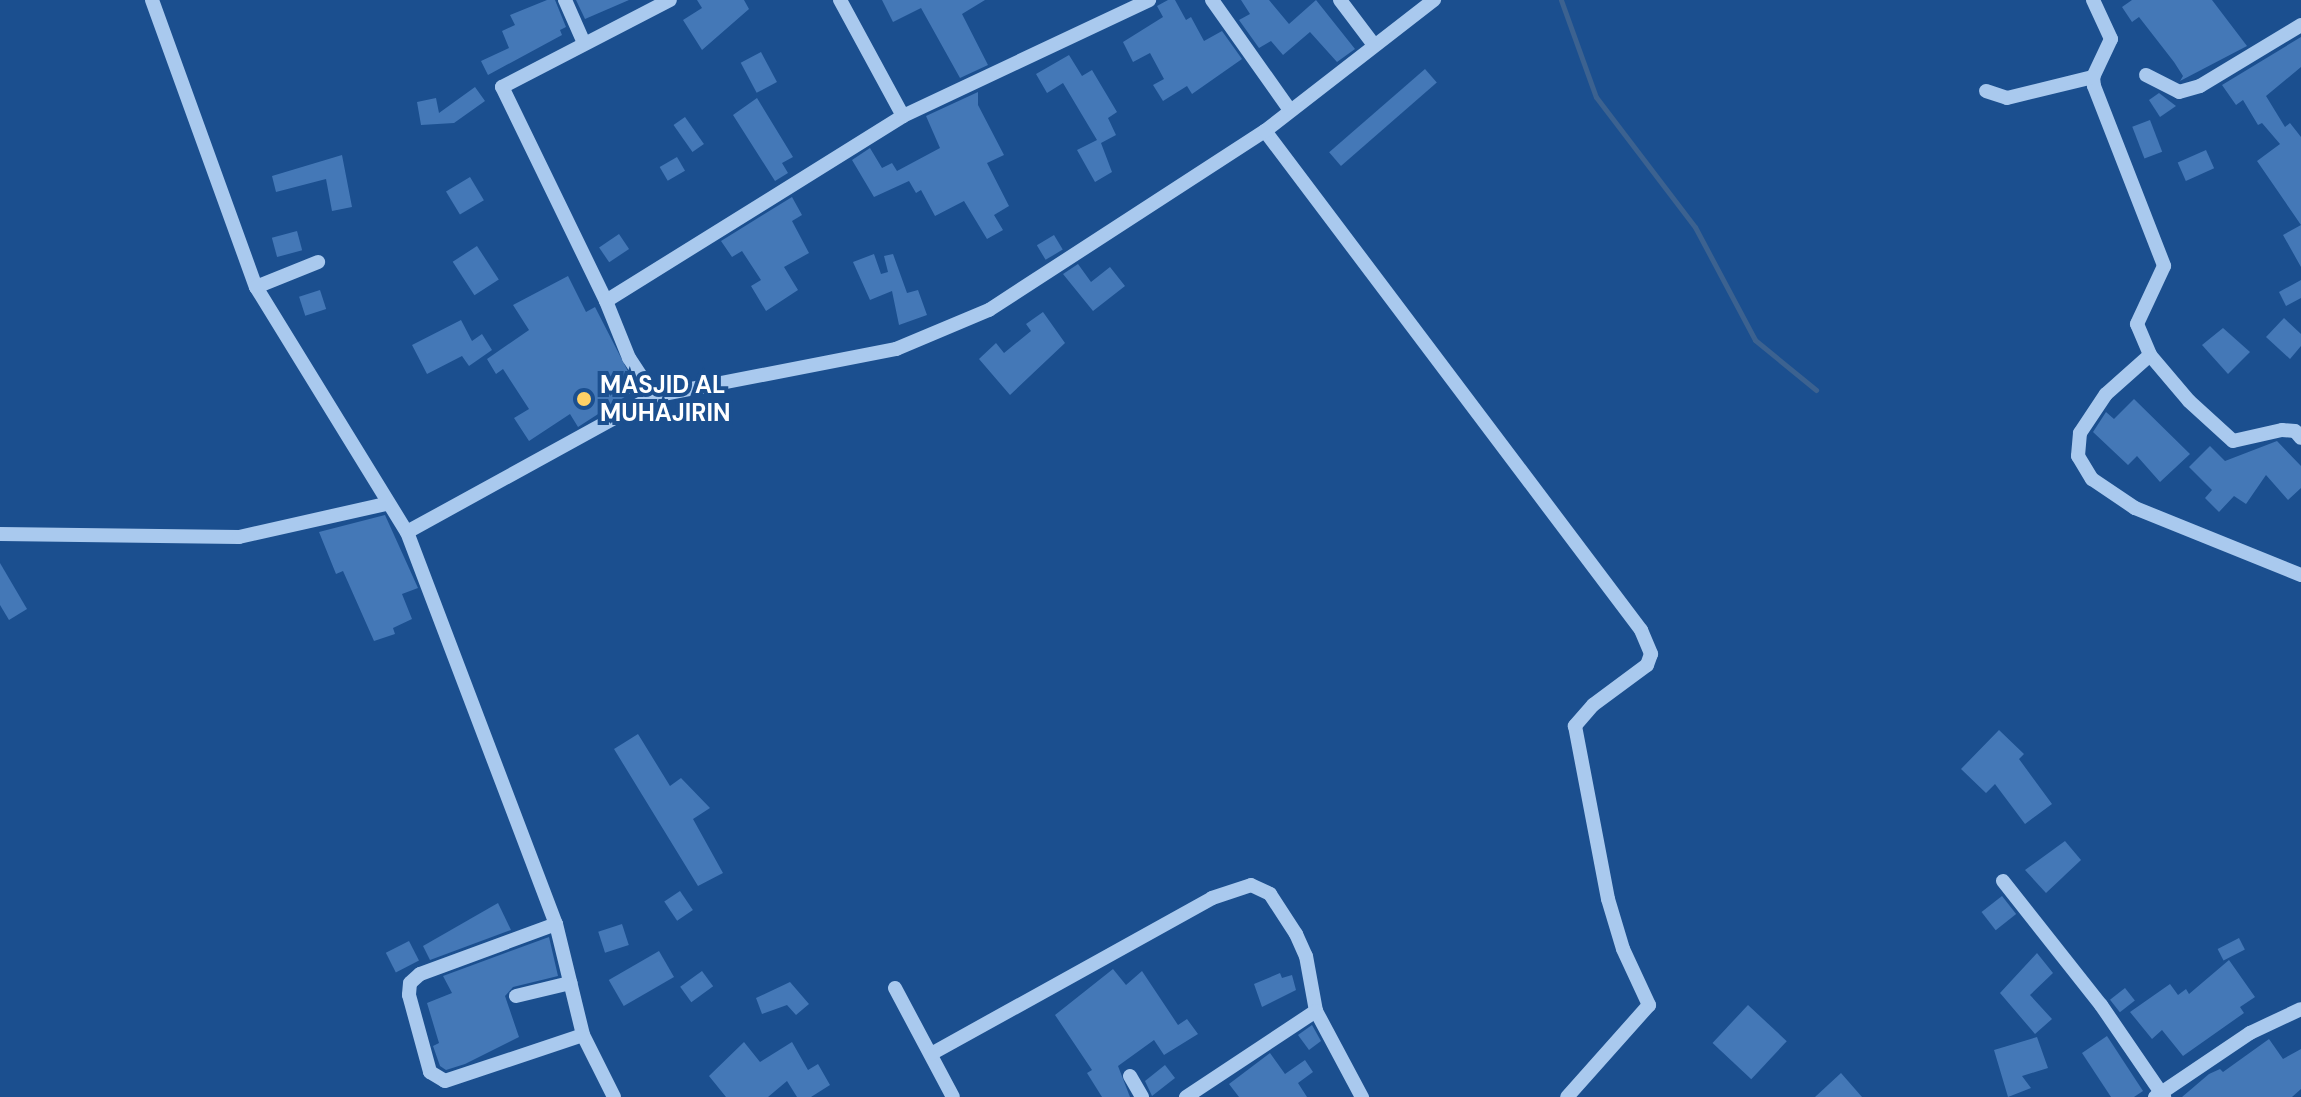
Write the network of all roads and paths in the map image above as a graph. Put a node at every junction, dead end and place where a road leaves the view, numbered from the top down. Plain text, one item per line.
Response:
1 (152, 0) edge
2 (565, 0) edge
3 (670, 0) edge
4 (840, 0) edge
5 (1149, 0) edge
6 (1212, 0) edge
7 (1340, 0) edge
8 (1434, 0) edge
9 (2093, 0) edge
10 (2301, 25) edge
11 (584, 43) junction
12 (1374, 45) junction
13 (2146, 75) dead end
14 (2093, 77) junction
15 (1986, 91) dead end
16 (1290, 110) junction
17 (903, 116) junction
18 (1265, 131) junction
19 (318, 262) dead end
20 (256, 287) junction
21 (606, 301) junction
22 (2150, 355) junction
23 (654, 396) junction
24 (2301, 438) edge
25 (386, 504) junction
26 (407, 532) junction
27 (0, 534) edge
28 (2301, 575) edge
29 (2003, 881) dead end
30 (556, 924) junction
31 (570, 983) junction
32 (895, 988) dead end
33 (516, 996) dead end
34 (2301, 1009) edge
35 (1316, 1011) junction
36 (583, 1035) junction
37 (931, 1054) junction
38 (1130, 1076) dead end
39 (2160, 1096) edge
40 (614, 1097) edge
41 (953, 1097) edge
42 (1142, 1097) edge
43 (1186, 1097) edge
44 (1362, 1097) edge
45 (1567, 1097) edge

1 - 20 street
2 - 11 street
3 - 11 street
4 - 17 street
5 - 17 street
6 - 16 street
7 - 12 street
8 - 12 street
9 - 14 street
10 - 13 street
11 - 21 street
12 - 16 street
14 - 15 street
14 - 22 street
16 - 18 street
17 - 21 street
18 - 23 street
18 - 45 street
19 - 20 street
20 - 25 street
21 - 23 street
22 - 24 street
22 - 28 street
23 - 26 street
25 - 26 street
25 - 27 street
26 - 30 street
29 - 39 street
30 - 31 street
30 - 36 street
31 - 33 street
31 - 36 street
32 - 37 street
34 - 39 street
35 - 37 street
35 - 43 street
35 - 44 street
36 - 40 street
37 - 41 street
38 - 42 street

